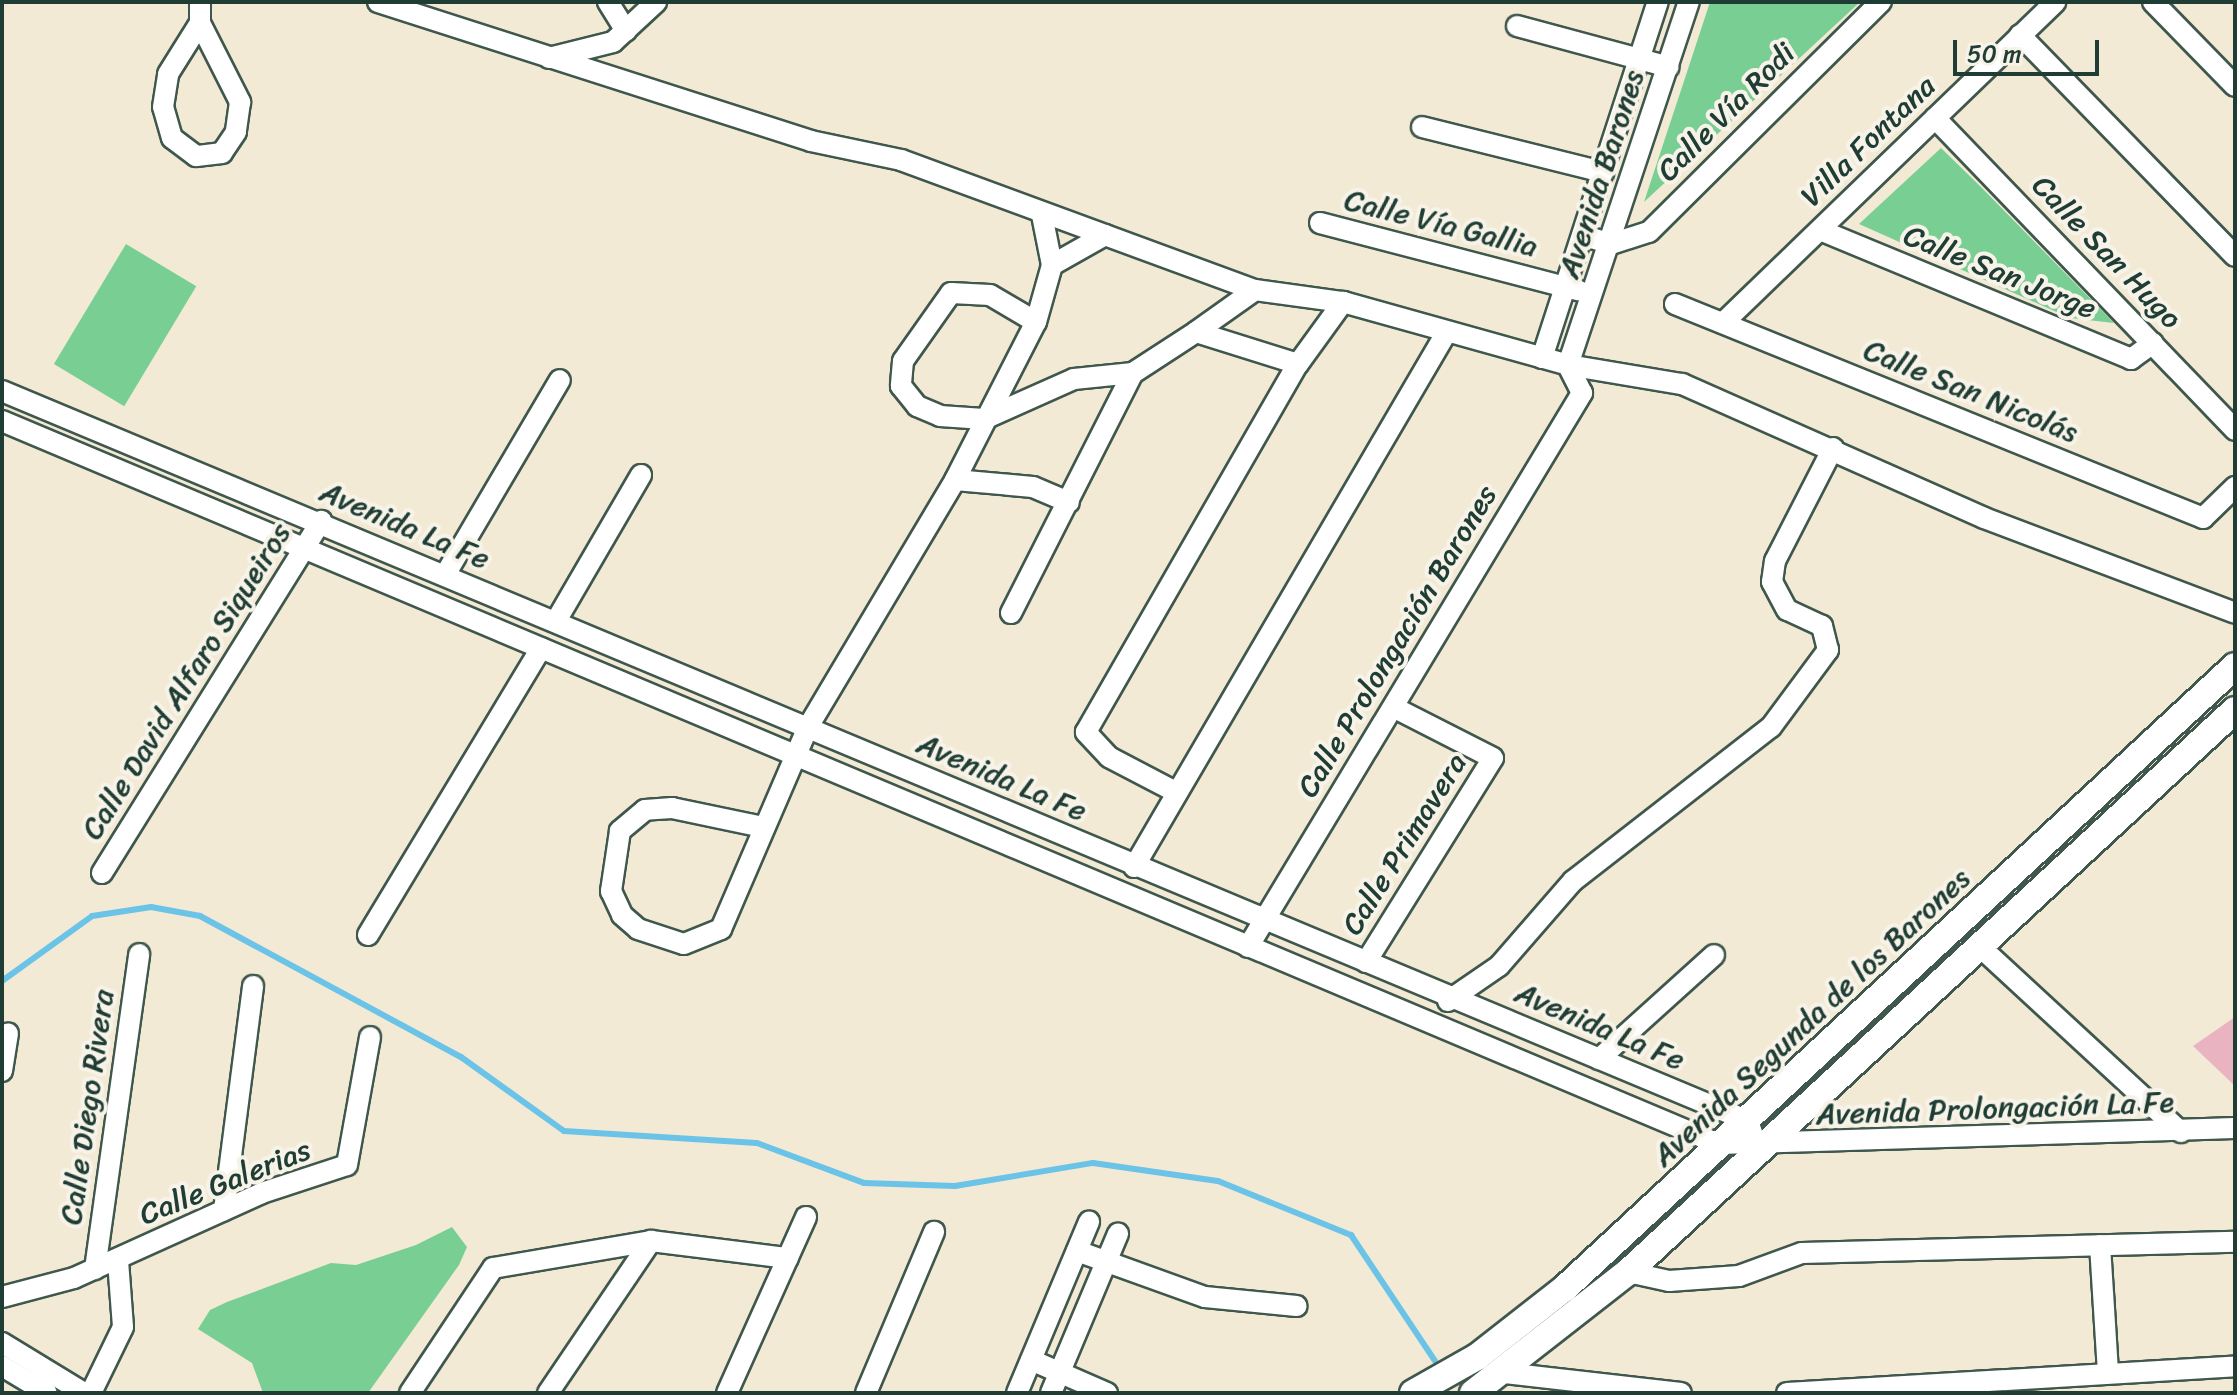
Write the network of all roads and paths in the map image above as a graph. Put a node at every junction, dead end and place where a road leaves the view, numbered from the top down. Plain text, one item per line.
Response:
1 (200, 2) edge
2 (378, 2) edge
3 (608, 2) edge
4 (656, 2) edge
5 (1658, 2) edge
6 (1689, 2) edge
7 (1881, 2) edge
8 (2055, 2) edge
9 (2153, 2) edge
10 (415, 9) edge
11 (200, 23) junction
12 (1517, 26) dead end
13 (626, 31) junction
14 (2020, 35) junction
15 (549, 58) junction
16 (1640, 59) junction
17 (1669, 67) junction
18 (2235, 86) edge
19 (1935, 118) junction
20 (1422, 127) dead end
21 (1603, 172) junction
22 (1042, 215) junction
23 (1320, 223) dead end
24 (1820, 230) junction
25 (1105, 235) junction
26 (1585, 236) junction
27 (1611, 244) junction
28 (2235, 256) edge
29 (1052, 265) junction
30 (1566, 286) junction
31 (1255, 290) junction
32 (1593, 295) junction
33 (1343, 302) junction
34 (1675, 304) dead end
35 (1036, 322) junction
36 (1723, 323) junction
37 (1196, 332) junction
38 (1446, 333) junction
39 (2153, 343) junction
40 (1542, 358) junction
41 (1298, 364) junction
42 (1568, 365) junction
43 (1133, 373) junction
44 (560, 380) dead end
45 (2, 391) edge
46 (984, 419) junction
47 (2, 421) edge
48 (2235, 430) edge
49 (1833, 448) junction
50 (641, 475) dead end
51 (955, 480) junction
52 (2235, 487) edge
53 (1069, 502) junction
54 (321, 521) junction
55 (304, 548) junction
56 (445, 575) junction
57 (1011, 613) dead end
58 (2235, 613) edge
59 (556, 621) junction
60 (541, 648) junction
61 (2235, 666) edge
62 (1393, 707) junction
63 (2235, 710) edge
64 (808, 727) junction
65 (795, 753) junction
66 (1172, 790) junction
67 (763, 827) junction
68 (1134, 867) junction
69 (102, 873) dead end
70 (1263, 919) junction
71 (368, 935) dead end
72 (1978, 945) junction
73 (1248, 947) junction
74 (139, 954) dead end
75 (1714, 955) dead end
76 (1366, 962) junction
77 (253, 986) dead end
78 (1455, 998) junction
79 (1419, 1014) junction
80 (8, 1033) dead end
81 (370, 1037) dead end
82 (1599, 1059) junction
83 (2, 1071) edge
84 (1748, 1121) junction
85 (2235, 1128) edge
86 (2181, 1132) junction
87 (1719, 1144) junction
88 (1757, 1147) junction
89 (224, 1210) junction
90 (806, 1217) dead end
91 (1089, 1222) dead end
92 (934, 1232) dead end
93 (1118, 1234) dead end
94 (651, 1241) junction
95 (2235, 1242) edge
96 (2100, 1245) junction
97 (1077, 1251) junction
98 (788, 1258) junction
99 (118, 1260) junction
100 (1105, 1263) junction
101 (95, 1269) junction
102 (1628, 1272) junction
103 (2, 1297) edge
104 (1297, 1306) dead end
105 (2, 1343) edge
106 (1031, 1360) junction
107 (2, 1366) edge
108 (2235, 1366) edge
109 (1060, 1372) junction
110 (1505, 1373) junction
111 (2108, 1373) junction
112 (60, 1387) edge
113 (47, 1393) edge
114 (84, 1393) edge
115 (91, 1393) edge
116 (410, 1393) edge
117 (548, 1393) edge
118 (727, 1393) edge
119 (866, 1393) edge
120 (1017, 1393) edge
121 (1051, 1393) edge
122 (1107, 1393) edge
123 (1413, 1393) edge
124 (1473, 1393) edge
125 (1681, 1393) edge
126 (1787, 1393) edge

1 - 11 street
2 - 10 street
3 - 13 street
4 - 13 street
5 - 16 street, Avenida Barones
6 - 17 street, Avenida Barones
7 - 27 street, Calle Vía Rodi
8 - 14 street, Villa Fontana
9 - 18 street
10 - 15 street
11 - 11 street
12 - 16 street
13 - 15 street
14 - 19 street, Villa Fontana
14 - 28 street
15 - 22 street
16 - 17 street
16 - 21 street, Avenida Barones
17 - 27 street, Avenida Barones
19 - 24 street, Villa Fontana
19 - 39 street, Calle San Hugo
20 - 21 street
21 - 26 street, Avenida Barones
22 - 25 street
22 - 29 street
23 - 30 street, Calle Vía Gallia
24 - 36 street, Villa Fontana
24 - 39 street, Calle San Jorge
25 - 29 street
25 - 31 street
26 - 27 street
26 - 30 street, Avenida Barones
27 - 32 street, Avenida Barones
29 - 35 street
30 - 32 street, Calle Vía Gallia
30 - 40 street, Avenida Barones
31 - 33 street
31 - 37 street
32 - 42 street, Avenida Barones
33 - 38 street
33 - 41 street
34 - 36 street, Calle San Nicolás
35 - 46 street
35 - 46 street
36 - 52 street, Calle San Nicolás
37 - 41 street
37 - 43 street
38 - 40 street
38 - 66 street
39 - 48 street, Calle San Hugo
40 - 42 street
41 - 66 street
42 - 49 street
42 - 62 street, Calle Prolongación Barones
43 - 46 street
43 - 53 street
44 - 56 street
45 - 54 street, Avenida La Fe
46 - 51 street
47 - 55 street, Avenida La Fe
49 - 58 street
49 - 78 street
50 - 59 street
51 - 53 street
51 - 64 street
53 - 57 street
54 - 55 street, Calle David Alfaro Siqueiros
54 - 56 street, Avenida La Fe
55 - 60 street, Avenida La Fe
55 - 69 street, Calle David Alfaro Siqueiros
56 - 59 street, Avenida La Fe
59 - 64 street, Avenida La Fe
60 - 65 street, Avenida La Fe
60 - 71 street
61 - 84 main road, Avenida Segunda de los Barones
62 - 70 street, Calle Prolongación Barones
62 - 76 street, Calle Primavera
63 - 72 main road, Avenida Segunda de los Barones
64 - 65 street
64 - 68 street, Avenida La Fe
65 - 67 street
65 - 73 street, Avenida La Fe
66 - 68 street
67 - 67 street
68 - 70 street, Avenida La Fe
70 - 73 street, Calle Prolongación Barones
70 - 76 street, Avenida La Fe
72 - 86 street
72 - 88 main road, Avenida Segunda de los Barones
73 - 79 street, Avenida La Fe
74 - 101 street, Calle Diego Rivera
75 - 82 street
76 - 78 street, Avenida La Fe
77 - 89 street
78 - 79 street
78 - 82 street, Avenida La Fe
79 - 87 street, Avenida La Fe
80 - 83 street
81 - 89 street, Calle Galerias
82 - 84 street, Avenida La Fe
84 - 87 main road, Avenida Segunda de los Barones
84 - 88 street
85 - 86 street, Avenida Prolongación La Fe
86 - 88 street, Avenida Prolongación La Fe
87 - 88 street, Avenida La Fe
87 - 123 main road, Avenida Segunda de los Barones
88 - 102 main road, Avenida Segunda de los Barones
89 - 99 street, Calle Galerias
90 - 98 street
91 - 97 street
92 - 119 street
93 - 100 street
94 - 98 street
94 - 116 street
94 - 117 street
95 - 96 street
96 - 102 street
96 - 111 street
97 - 100 street
97 - 106 street
98 - 118 street
99 - 101 street, Calle Galerias
99 - 115 street
100 - 104 street
100 - 109 street
101 - 103 street, Calle Galerias
102 - 110 main road, Avenida Segunda de los Barones
105 - 112 street
106 - 109 street
106 - 120 street
107 - 113 street
108 - 111 street
109 - 121 street
109 - 122 street
110 - 124 main road, Avenida Segunda de los Barones
110 - 125 street
111 - 126 street
112 - 114 street

